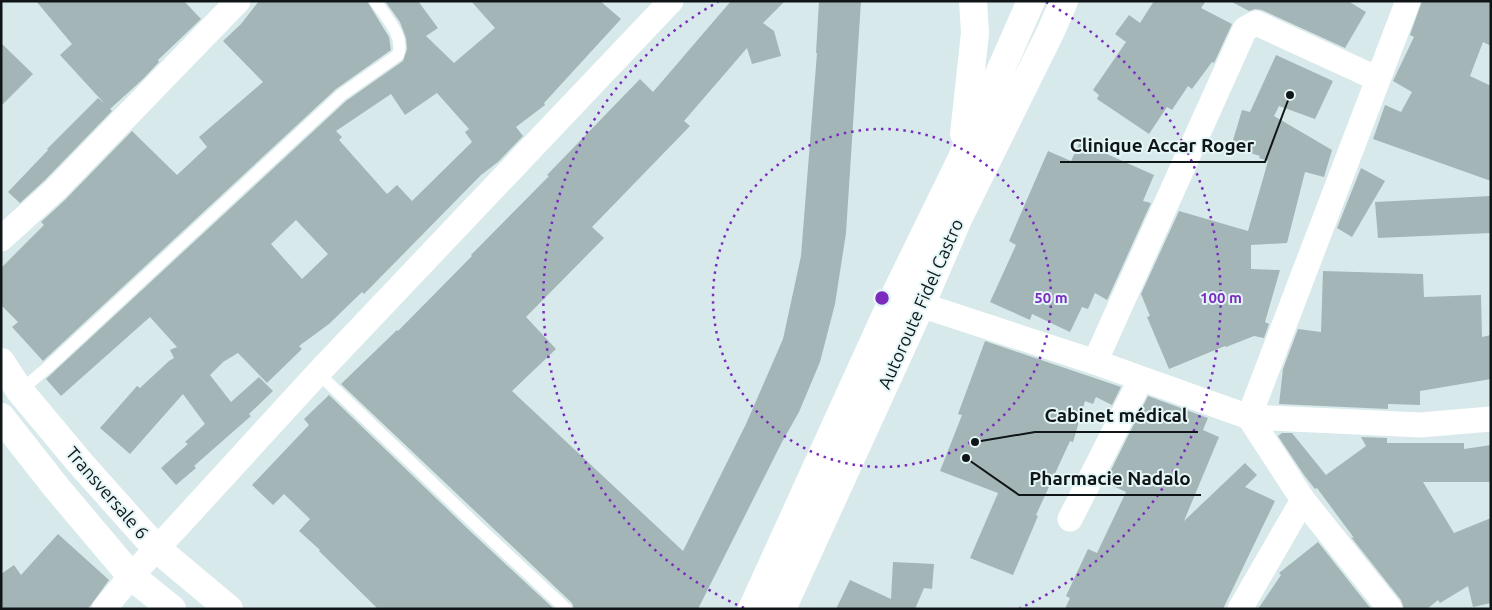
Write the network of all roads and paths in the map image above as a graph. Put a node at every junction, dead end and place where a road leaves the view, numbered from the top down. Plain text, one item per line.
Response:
1 (238, 1) edge
2 (375, 1) edge
3 (671, 1) edge
4 (973, 1) edge
5 (1031, 1) edge
6 (1064, 1) edge
7 (1408, 1) edge
8 (1051, 31) junction
9 (1378, 79) junction
10 (962, 160) junction
11 (1, 238) edge
12 (921, 305) junction
13 (1, 362) edge
14 (1095, 362) junction
15 (318, 373) junction
16 (1141, 379) junction
17 (20, 391) junction
18 (1, 417) edge
19 (1248, 417) junction
20 (1491, 419) edge
21 (1303, 500) junction
22 (1070, 520) dead end
23 (156, 548) junction
24 (131, 576) junction
25 (104, 609) edge
26 (172, 609) edge
27 (229, 609) edge
28 (566, 609) edge
29 (752, 609) edge
30 (782, 609) edge
31 (1240, 609) edge
32 (1390, 609) edge

1 - 11 street
2 - 17 lane
3 - 15 street
4 - 10 main road
5 - 8 main road
5 - 10 main road, Autoroute Fidel Castro
6 - 8 main road, Autoroute Fidel Castro
7 - 9 street
8 - 12 main road, Autoroute Fidel Castro
9 - 14 street
9 - 19 street
10 - 29 main road, Autoroute Fidel Castro
12 - 14 street
12 - 30 main road, Autoroute Fidel Castro
13 - 17 main road, Transversale 6
14 - 16 street
15 - 23 street
15 - 28 lane
16 - 19 street
16 - 22 street
17 - 23 main road, Transversale 6
18 - 24 main road, Transversale 6
19 - 20 street
19 - 21 street
21 - 31 street
21 - 32 street
23 - 24 street
23 - 27 main road, Transversale 6
24 - 25 street
24 - 26 main road, Transversale 6

